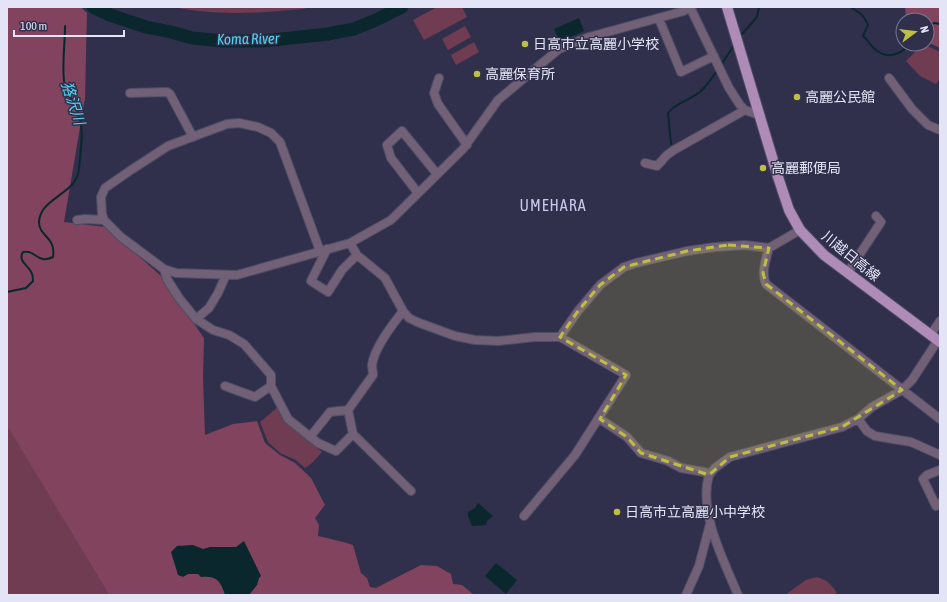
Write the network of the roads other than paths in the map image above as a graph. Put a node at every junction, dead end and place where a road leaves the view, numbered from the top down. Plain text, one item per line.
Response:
1 (690, 7) edge
2 (727, 7) edge
3 (659, 19) junction
4 (714, 56) junction
5 (439, 78) dead end
6 (889, 78) dead end
7 (130, 93) dead end
8 (745, 110) junction
9 (759, 115) junction
10 (940, 130) edge
11 (193, 137) junction
12 (467, 145) junction
13 (645, 163) dead end
14 (437, 174) junction
15 (418, 193) junction
16 (876, 216) dead end
17 (78, 220) dead end
18 (104, 220) junction
19 (800, 230) junction
20 (350, 243) junction
21 (769, 248) junction
22 (324, 250) junction
23 (357, 255) junction
24 (164, 269) junction
25 (848, 272) junction
26 (226, 275) junction
27 (404, 311) junction
28 (196, 319) junction
29 (940, 321) edge
30 (560, 337) junction
31 (936, 339) edge
32 (225, 386) dead end
33 (271, 386) junction
34 (902, 390) junction
35 (348, 410) junction
36 (600, 419) junction
37 (858, 419) junction
38 (940, 419) edge
39 (353, 434) junction
40 (310, 437) junction
41 (940, 455) edge
42 (940, 470) edge
43 (708, 475) junction
44 (411, 491) dead end
45 (940, 503) edge
46 (524, 516) dead end
47 (710, 524) junction
48 (686, 595) edge
49 (738, 595) edge

1 - 3 street
1 - 4 street
2 - 9 main road, 川越日高線
3 - 4 street
3 - 12 street
4 - 8 street
5 - 12 street
6 - 10 street
7 - 11 street
8 - 9 street
8 - 13 street
9 - 19 main road, 川越日高線
11 - 18 street
11 - 22 street
12 - 14 street
14 - 15 street
14 - 15 street
15 - 20 street
16 - 25 street
17 - 18 street
18 - 24 street
19 - 21 street
19 - 25 main road, 川越日高線
20 - 22 street
20 - 23 street
21 - 30 street
21 - 34 street
22 - 23 street
22 - 26 street
23 - 27 street
24 - 26 street
24 - 28 street
25 - 31 main road, 川越日高線
26 - 28 street
27 - 30 street
27 - 35 street
28 - 33 street
29 - 31 street
30 - 36 street
31 - 34 street
32 - 33 street
33 - 40 street
34 - 37 street
34 - 38 street
35 - 39 street
35 - 40 street
36 - 43 street
36 - 46 street
37 - 41 street
37 - 43 street
39 - 40 street
39 - 44 street
42 - 45 street
43 - 47 street
47 - 48 street
47 - 49 street

